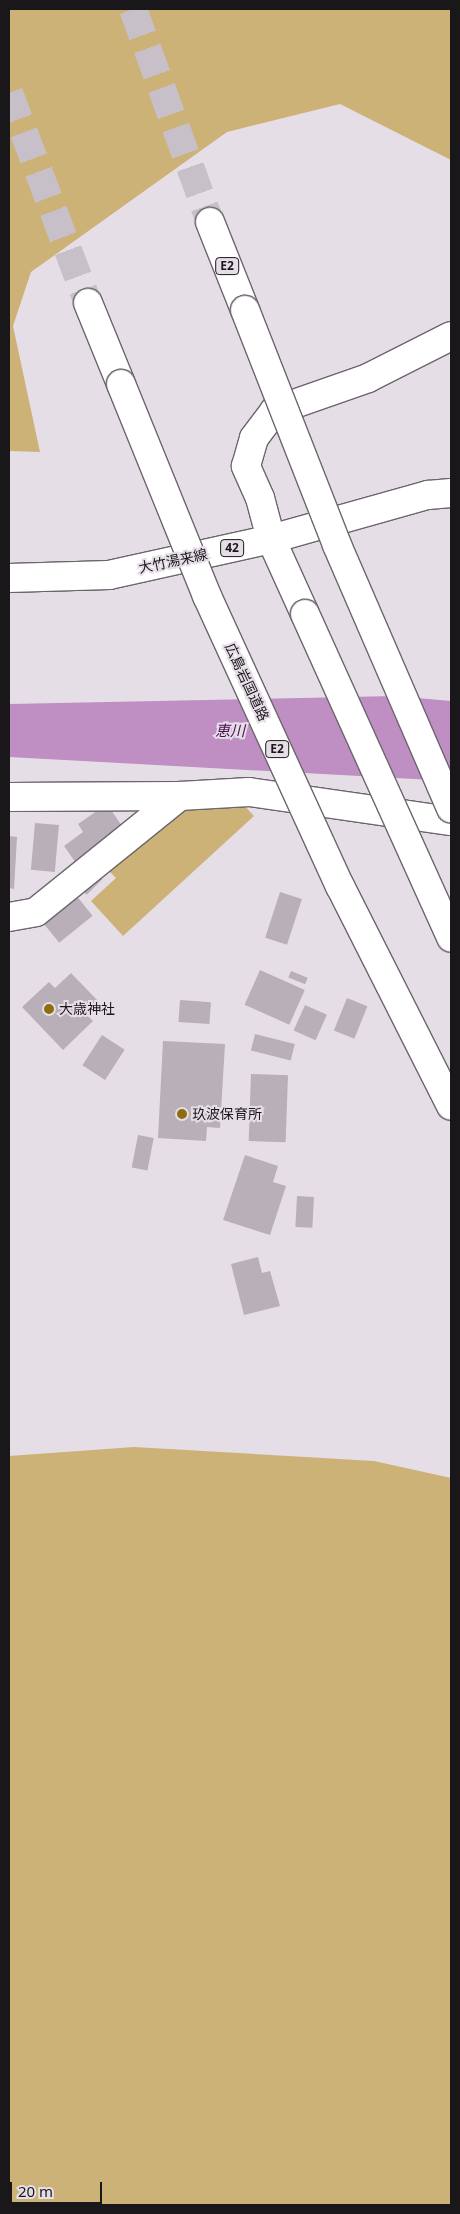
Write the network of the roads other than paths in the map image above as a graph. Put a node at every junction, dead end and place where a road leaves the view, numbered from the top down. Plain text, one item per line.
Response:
1 (210, 222) tunnel mouth
2 (88, 304) tunnel mouth
3 (451, 336) edge
4 (451, 493) edge
5 (271, 539) junction
6 (9, 578) edge
7 (180, 796) junction
8 (9, 797) edge
9 (451, 808) edge
10 (451, 821) edge
11 (9, 918) edge
12 (451, 938) edge
13 (451, 1106) edge

1 - 9 main road, E2, bridge
2 - 13 main road, 広島岩国道路 / E2, bridge
3 - 5 main road
4 - 5 main road, 大竹湯来線 / 42
5 - 6 main road, 大竹湯来線 / 42
5 - 12 main road, bridge
7 - 8 main road
7 - 10 main road
7 - 11 main road

